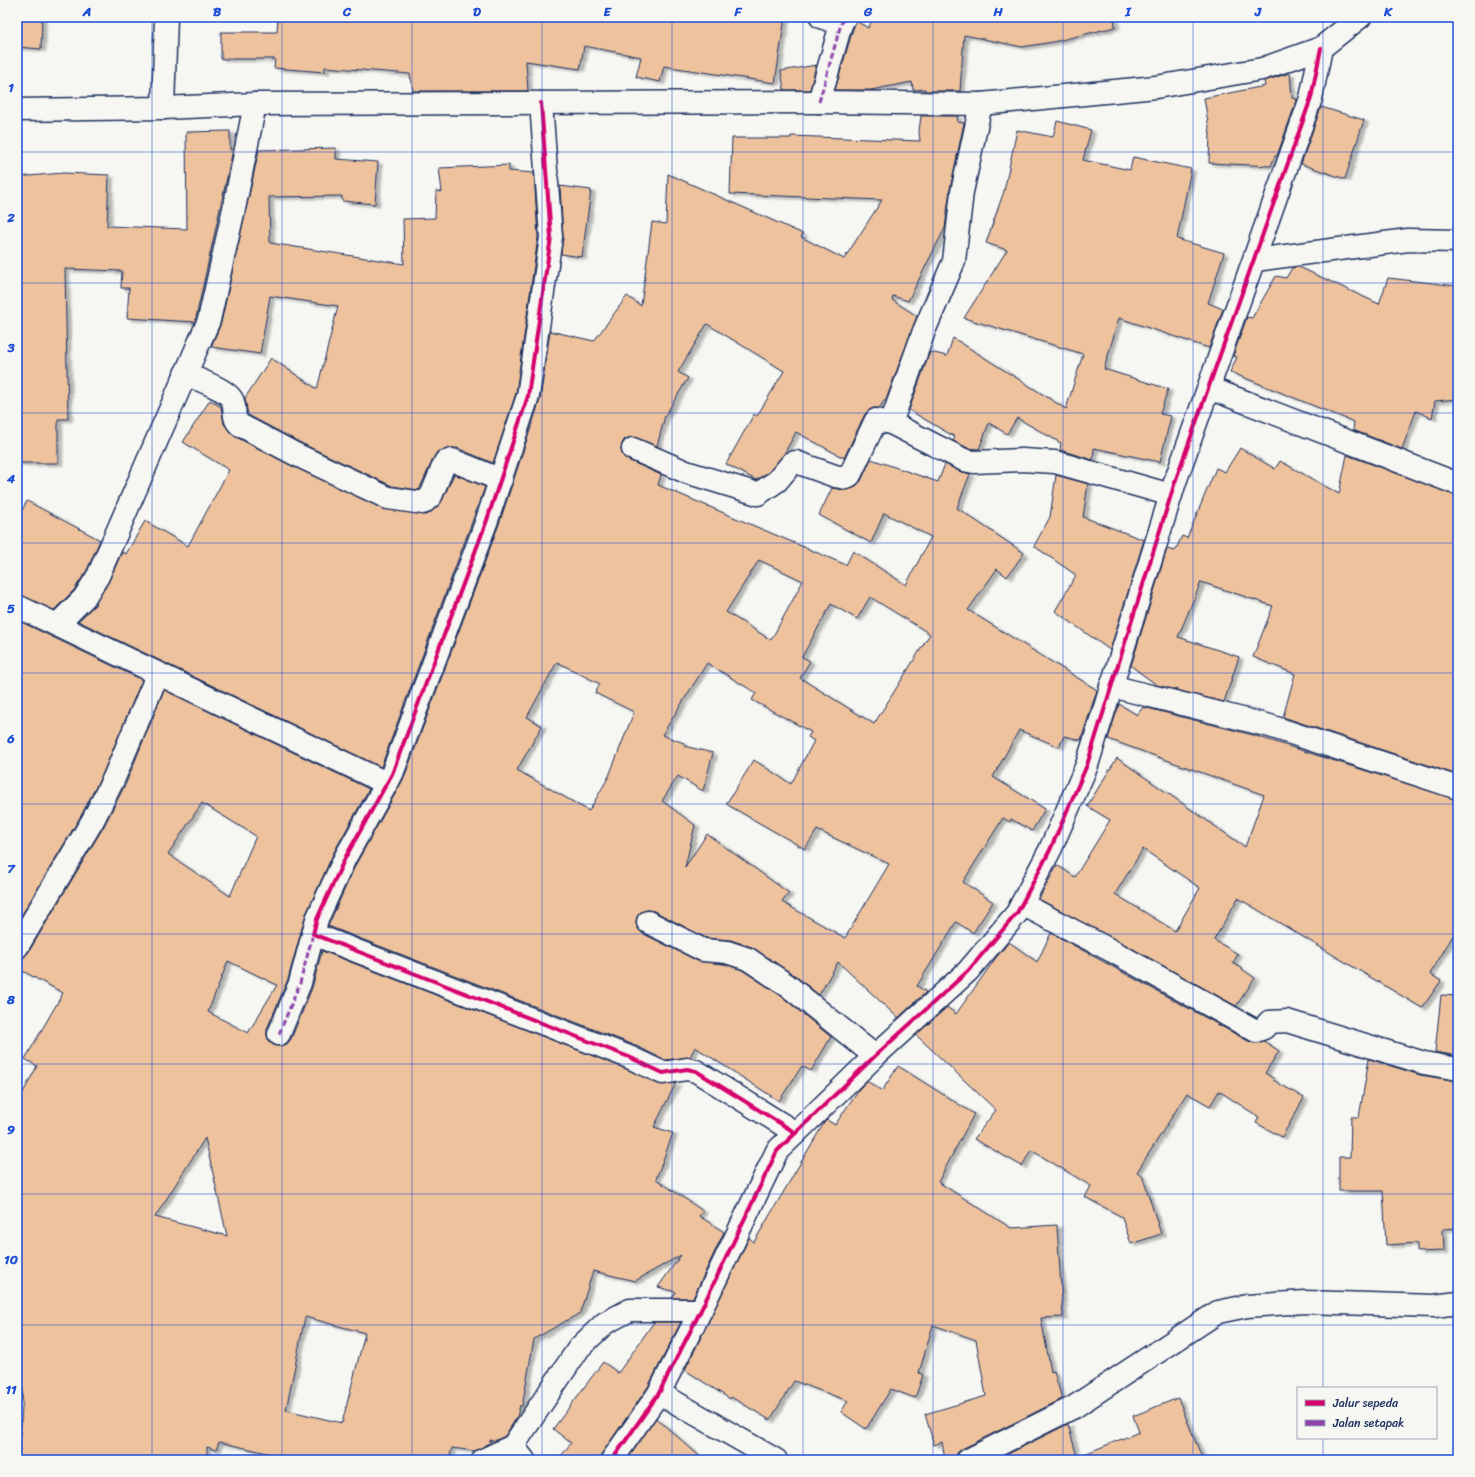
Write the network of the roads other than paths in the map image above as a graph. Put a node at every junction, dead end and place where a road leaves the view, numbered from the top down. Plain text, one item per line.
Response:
1 (166, 17) edge
2 (1360, 17) edge
3 (836, 19) edge
4 (1321, 48) junction
5 (819, 102) junction
6 (541, 103) junction
7 (255, 104) junction
8 (981, 104) junction
9 (163, 108) junction
10 (17, 110) edge
11 (1458, 241) edge
12 (1255, 260) junction
13 (185, 374) junction
14 (1209, 388) junction
15 (891, 423) junction
16 (633, 449) dead end
17 (501, 480) junction
18 (1458, 484) edge
19 (1171, 495) junction
20 (17, 606) edge
21 (57, 625) junction
22 (158, 673) junction
23 (1111, 686) junction
24 (386, 783) junction
25 (1458, 788) edge
26 (1022, 904) junction
27 (648, 922) dead end
28 (313, 934) junction
29 (17, 947) edge
30 (279, 1034) dead end
31 (875, 1056) junction
32 (1458, 1069) edge
33 (796, 1133) junction
34 (1458, 1303) edge
35 (702, 1310) junction
36 (659, 1393) junction
37 (519, 1453) edge
38 (483, 1460) edge
39 (612, 1460) edge
40 (776, 1460) edge
41 (968, 1460) edge

1 - 9 street
2 - 4 street
3 - 5 street
4 - 8 street
4 - 12 street
5 - 6 street
5 - 8 street
6 - 7 street
6 - 17 street
7 - 9 street
7 - 13 street
8 - 15 street
9 - 10 street
11 - 12 street
12 - 14 street
13 - 17 street
13 - 21 street
14 - 18 street
14 - 19 street
15 - 16 street
15 - 19 street
17 - 24 street
19 - 23 street
20 - 21 street
21 - 22 street
22 - 24 street
22 - 29 street
23 - 25 street
23 - 26 street
24 - 28 street
26 - 31 street
26 - 32 street
27 - 31 street
28 - 30 street
28 - 33 street
31 - 33 street
33 - 35 street
34 - 41 street
35 - 36 street
35 - 37 street
36 - 39 street
36 - 40 street
37 - 38 street

